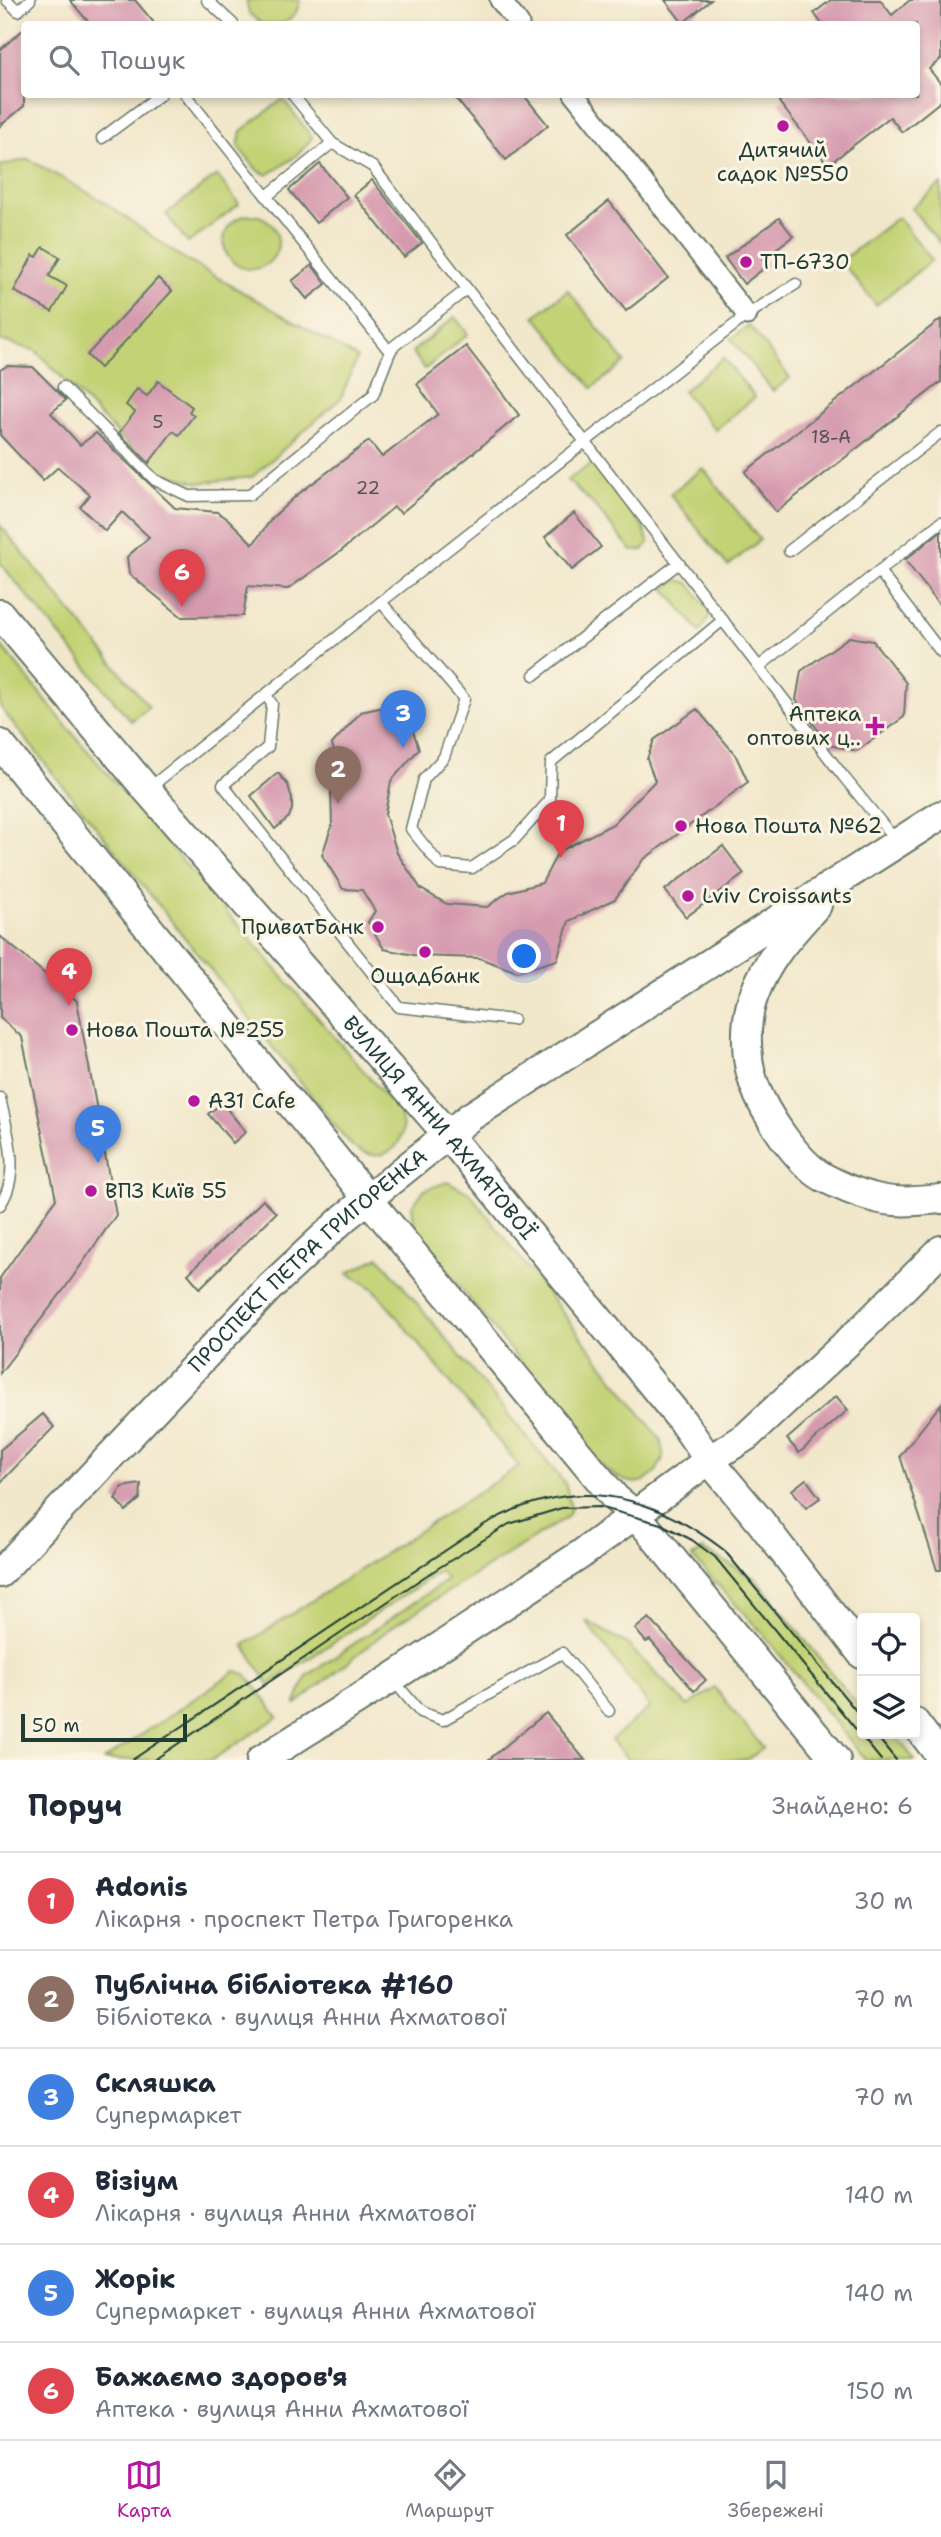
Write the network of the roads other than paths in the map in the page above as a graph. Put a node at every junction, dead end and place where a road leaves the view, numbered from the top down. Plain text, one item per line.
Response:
1 (7, 0) edge
2 (30, 0) edge
3 (207, 0) edge
4 (500, 0) edge
5 (230, 21) edge
6 (517, 21) edge
7 (156, 98) edge
8 (188, 98) edge
9 (295, 98) edge
10 (577, 98) edge
11 (102, 138) dead end
12 (332, 143) junction
13 (267, 196) junction
14 (796, 284) dead end
15 (467, 289) junction
16 (747, 315) junction
17 (390, 352) junction
18 (63, 387) dead end
19 (941, 432) edge
20 (585, 442) junction
21 (941, 522) edge
22 (789, 551) dead end
23 (679, 563) junction
24 (879, 572) junction
25 (381, 602) junction
26 (0, 614) edge
27 (723, 620) junction
28 (941, 652) edge
29 (760, 666) junction
30 (534, 675) dead end
31 (265, 695) junction
32 (0, 744) edge
33 (147, 789) junction
34 (941, 816) edge
35 (898, 842) junction
36 (840, 879) junction
37 (513, 1020) dead end
38 (0, 1098) edge
39 (448, 1135) junction
40 (368, 1199) junction
41 (941, 1199) edge
42 (0, 1205) edge
43 (941, 1250) edge
44 (709, 1460) junction
45 (635, 1514) junction
46 (0, 1573) edge
47 (857, 1647) edge
48 (392, 1678) junction
49 (609, 1711) dead end
50 (920, 1730) edge
51 (941, 1757) edge
52 (261, 1760) edge
53 (836, 1760) edge

1 - 2 lane
3 - 5 lane
4 - 6 street
7 - 11 lane
8 - 13 lane
9 - 12 lane
10 - 16 street
12 - 13 lane
12 - 15 lane
13 - 17 lane
14 - 16 lane
15 - 17 lane
15 - 20 lane
16 - 20 lane
17 - 18 lane
19 - 22 lane
20 - 23 lane
20 - 25 lane
21 - 24 lane
23 - 27 lane
23 - 30 lane
24 - 28 lane
24 - 29 lane
25 - 27 lane
25 - 31 lane
26 - 33 main road, ВУЛИЦЯ АННИ АХМАТОВОЇ
27 - 29 lane
29 - 35 lane
31 - 33 lane
31 - 37 lane
32 - 40 main road
33 - 39 main road, ВУЛИЦЯ АННИ АХМАТОВОЇ
34 - 35 main road, ПРОСПЕКТ ПЕТРА ГРИГОРЕНКА
35 - 36 main road, ПРОСПЕКТ ПЕТРА ГРИГОРЕНКА
36 - 39 main road, ПРОСПЕКТ ПЕТРА ГРИГОРЕНКА
36 - 41 main road
38 - 42 lane
39 - 40 main road, ПРОСПЕКТ ПЕТРА ГРИГОРЕНКА
39 - 44 main road, ВУЛИЦЯ АННИ АХМАТОВОЇ
40 - 45 main road
40 - 46 main road, ПРОСПЕКТ ПЕТРА ГРИГОРЕНКА
43 - 44 main road
44 - 45 main road
44 - 47 main road, ВУЛИЦЯ АННИ АХМАТОВОЇ
45 - 48 main road
45 - 53 main road
48 - 49 lane
48 - 52 main road
50 - 51 main road

